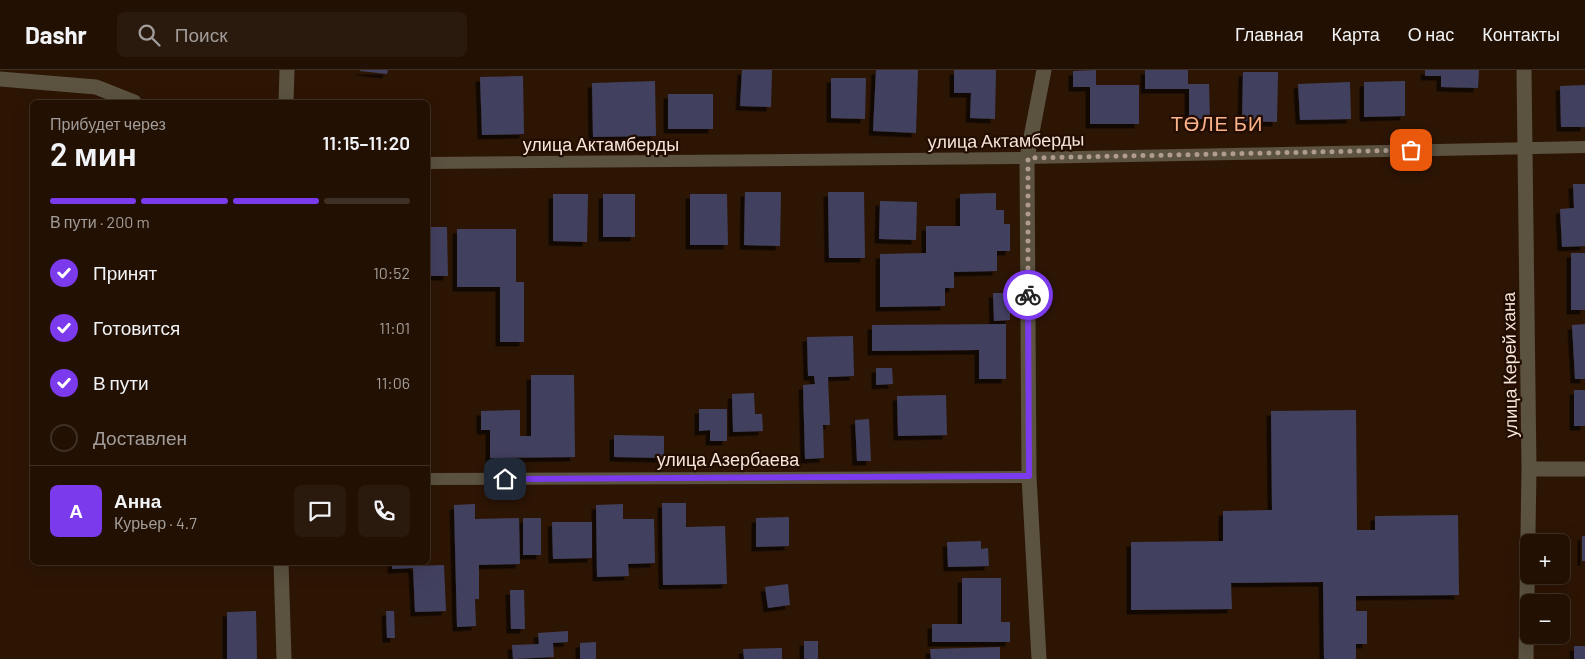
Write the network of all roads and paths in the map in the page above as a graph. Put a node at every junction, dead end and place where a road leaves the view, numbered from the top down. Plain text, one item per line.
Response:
1 (287, 70) edge
2 (1044, 70) edge
3 (1524, 70) edge
4 (0, 79) edge
5 (129, 100) edge
6 (286, 100) edge
7 (1585, 147) edge
8 (1526, 148) junction
9 (1028, 158) junction
10 (430, 163) edge
11 (1529, 469) junction
12 (1585, 469) edge
13 (1029, 476) junction
14 (430, 479) edge
15 (281, 565) edge
16 (284, 659) edge
17 (1038, 659) edge
18 (1526, 659) edge

1 - 6 street
2 - 9 street
3 - 8 street, улица Керей хана
4 - 5 street
7 - 8 lane, улица Актамберды
8 - 9 lane, улица Актамберды
8 - 11 street, улица Керей хана
9 - 10 lane, улица Актамберды
9 - 13 street
11 - 12 street
11 - 18 street, улица Керей хана
13 - 14 lane, улица Азербаева
13 - 17 street
15 - 16 street

